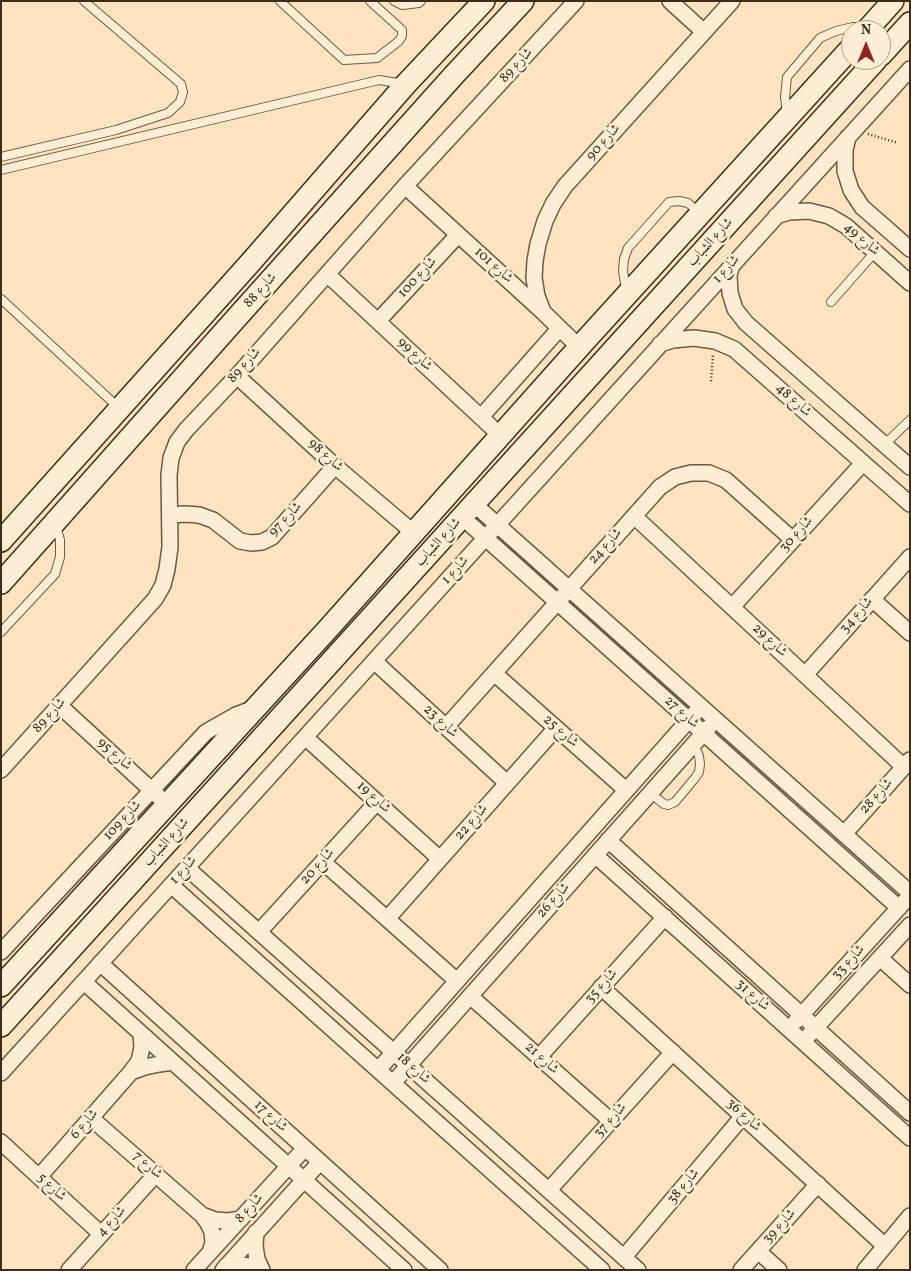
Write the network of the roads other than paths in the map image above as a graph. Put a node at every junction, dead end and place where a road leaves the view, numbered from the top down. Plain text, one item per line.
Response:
1 (84, 1) edge
2 (280, 1) edge
3 (370, 1) edge
4 (394, 1) edge
5 (420, 1) edge
6 (484, 1) edge
7 (523, 1) edge
8 (576, 1) edge
9 (670, 1) edge
10 (732, 1) edge
11 (893, 1) edge
12 (875, 20) edge
13 (910, 23) edge
14 (841, 30) edge
15 (704, 32) junction
16 (891, 43) edge
17 (841, 59) edge
18 (910, 69) edge
19 (867, 70) edge
20 (406, 84) junction
21 (788, 117) junction
22 (852, 133) junction
23 (1, 156) edge
24 (1, 170) edge
25 (405, 186) junction
26 (700, 214) junction
27 (776, 216) junction
28 (458, 235) junction
29 (910, 250) edge
30 (875, 252) junction
31 (732, 265) junction
32 (327, 274) junction
33 (910, 283) edge
34 (631, 291) junction
35 (1, 299) edge
36 (831, 302) dead end
37 (653, 307) junction
38 (543, 312) junction
39 (378, 321) junction
40 (560, 329) junction
41 (660, 344) junction
42 (579, 347) junction
43 (237, 376) junction
44 (113, 415) junction
45 (481, 417) junction
46 (910, 420) edge
47 (501, 436) junction
48 (129, 440) junction
49 (884, 445) junction
50 (863, 463) junction
51 (335, 466) junction
52 (910, 468) edge
53 (910, 504) edge
54 (468, 511) junction
55 (170, 515) junction
56 (634, 516) junction
57 (55, 523) junction
58 (498, 524) junction
59 (414, 533) junction
60 (485, 538) junction
61 (793, 540) junction
62 (1, 541) edge
63 (910, 557) edge
64 (1, 583) edge
65 (569, 588) junction
66 (872, 599) junction
67 (557, 602) junction
68 (732, 607) junction
69 (1, 632) edge
70 (910, 633) edge
71 (374, 661) junction
72 (494, 673) junction
73 (805, 675) junction
74 (60, 706) junction
75 (701, 706) junction
76 (258, 707) junction
77 (715, 719) junction
78 (689, 720) junction
79 (446, 727) junction
80 (556, 728) junction
81 (305, 737) junction
82 (698, 738) junction
83 (907, 763) edge
84 (1, 770) edge
85 (197, 774) junction
86 (507, 784) junction
87 (216, 789) junction
88 (152, 790) junction
89 (626, 790) junction
90 (650, 793) junction
91 (377, 802) junction
92 (168, 804) junction
93 (844, 834) junction
94 (608, 840) junction
95 (595, 855) junction
96 (440, 859) junction
97 (323, 862) junction
98 (187, 868) junction
99 (172, 885) junction
100 (906, 899) edge
101 (664, 918) junction
102 (388, 919) junction
103 (910, 924) edge
104 (259, 932) junction
105 (1, 952) edge
106 (880, 958) junction
107 (100, 963) junction
108 (457, 981) junction
109 (84, 982) junction
110 (910, 985) edge
111 (1, 986) edge
112 (602, 987) junction
113 (470, 996) junction
114 (802, 1015) junction
115 (1, 1026) edge
116 (816, 1028) junction
117 (789, 1029) junction
118 (141, 1034) junction
119 (803, 1042) junction
120 (394, 1052) junction
121 (673, 1052) junction
122 (539, 1057) junction
123 (173, 1062) junction
124 (408, 1065) junction
125 (378, 1070) junction
126 (131, 1072) junction
127 (1, 1073) edge
128 (393, 1083) junction
129 (910, 1113) edge
130 (743, 1116) junction
131 (91, 1118) junction
132 (611, 1122) junction
133 (910, 1138) edge
134 (1, 1142) edge
135 (305, 1148) junction
136 (320, 1162) junction
137 (288, 1166) junction
138 (156, 1174) junction
139 (39, 1177) junction
140 (304, 1180) junction
141 (818, 1184) junction
142 (549, 1190) junction
143 (202, 1215) junction
144 (910, 1216) edge
145 (241, 1219) junction
146 (256, 1232) junction
147 (101, 1234) junction
148 (885, 1246) junction
149 (758, 1251) junction
150 (210, 1252) junction
151 (624, 1257) junction
152 (224, 1268) edge
153 (69, 1270) edge
154 (194, 1270) edge
155 (260, 1270) edge
156 (404, 1270) edge
157 (440, 1270) edge
158 (602, 1270) edge
159 (638, 1270) edge
160 (741, 1270) edge
161 (779, 1270) edge
162 (865, 1270) edge

1 - 23 lane
2 - 3 lane
4 - 5 lane
6 - 20 street, شارع 88
7 - 48 street, شارع 88
8 - 25 street, شارع 89
9 - 15 street
10 - 15 street, شارع 90
11 - 12 street
13 - 16 street
14 - 21 lane
15 - 38 street, شارع 90
17 - 21 street, شارع الشباب
18 - 22 street, شارع 1
19 - 37 street, شارع الشباب
20 - 24 lane
20 - 44 street, شارع 88
21 - 26 street, شارع الشباب
22 - 27 street, شارع 1
22 - 29 street, شارع 49
25 - 28 street, شارع 101
25 - 32 street, شارع 89
26 - 34 street, شارع الشباب
26 - 34 lane
27 - 30 street, شارع 49
27 - 31 street, شارع 1
28 - 38 street, شارع 101
28 - 39 street, شارع 100
30 - 33 street, شارع 49
30 - 36 lane
31 - 41 street, شارع 1
31 - 49 street, شارع 48
32 - 39 street, شارع 99
32 - 43 street, شارع 89
34 - 37 street
34 - 42 street, شارع الشباب
35 - 44 lane
37 - 54 street, شارع الشباب
38 - 40 street, شارع 101
39 - 45 street, شارع 99
40 - 42 street, شارع 101
40 - 45 street
41 - 50 street, شارع 48
41 - 58 street, شارع 1
42 - 47 street, شارع الشباب
43 - 51 street, شارع 98
43 - 55 street, شارع 89
44 - 48 street
44 - 62 street, شارع 88
45 - 47 street, شارع 99
46 - 49 lane
47 - 59 street, شارع الشباب
48 - 57 street, شارع 88
49 - 52 street, شارع 48
50 - 53 street, شارع 48
50 - 61 street, شارع 30
51 - 55 street, شارع 97
51 - 59 street, شارع 98
54 - 58 street, شارع 27
54 - 60 street, شارع 27
54 - 87 street, شارع الشباب
55 - 74 street, شارع 89
56 - 61 street, شارع 24
56 - 65 street, شارع 24
56 - 68 street, شارع 29
57 - 64 street, شارع 88
57 - 69 lane
58 - 60 street, شارع 1
58 - 65 street, شارع 27
59 - 76 street, شارع الشباب
60 - 67 street, شارع 27
60 - 71 street, شارع 1
61 - 68 street, شارع 30
63 - 66 street, شارع 34
65 - 67 street, شارع 24
65 - 75 street, شارع 27
66 - 70 street
66 - 73 street, شارع 34
67 - 72 street, شارع 24
67 - 78 street, شارع 27
68 - 73 street, شارع 29
71 - 79 street, شارع 23
71 - 81 street, شارع 1
72 - 79 street, شارع 24
72 - 80 street, شارع 25
73 - 83 street, شارع 29
74 - 84 street, شارع 89
74 - 88 street, شارع 95
75 - 77 street, شارع 27
75 - 78 street, شارع 26
76 - 85 street, شارع الشباب
76 - 88 street, شارع 109
77 - 82 street, شارع 26
77 - 93 street, شارع 27
78 - 82 street, شارع 27
78 - 89 street, شارع 26
79 - 86 street, شارع 23
80 - 86 street, شارع 22
80 - 89 street, شارع 25
81 - 91 street, شارع 19
81 - 98 street, شارع 1
82 - 90 street, شارع 26
82 - 90 lane
82 - 100 street, شارع 27
83 - 93 street, شارع 28
85 - 87 street
85 - 92 street, شارع الشباب
86 - 96 street, شارع 22
87 - 115 street, شارع الشباب
88 - 92 street, شارع 95
88 - 105 street, شارع 109
89 - 108 street, شارع 26
90 - 94 street, شارع 26
91 - 96 street, شارع 19
91 - 97 street, شارع 20
92 - 111 street, شارع الشباب
93 - 100 street, شارع 27
94 - 95 street, شارع 26
94 - 114 street, شارع 31
95 - 101 street, شارع 31
95 - 113 street, شارع 26
96 - 102 street, شارع 22
97 - 102 street
97 - 104 street, شارع 20
98 - 99 street, شارع 1
98 - 104 street, شارع 18
99 - 107 street, شارع 1
99 - 125 street, شارع 18
100 - 114 street, شارع 33
101 - 112 street, شارع 35
101 - 117 street, شارع 31
102 - 108 street
103 - 106 street, شارع 33
104 - 120 street, شارع 18
106 - 110 street
106 - 116 street, شارع 33
107 - 109 street, شارع 1
107 - 135 street, شارع 17
108 - 120 street, شارع 26
109 - 118 street, شارع 17
109 - 127 street, شارع 1
112 - 121 street, شارع 36
112 - 122 street, شارع 35
113 - 122 street, شارع 21
113 - 124 street, شارع 26
114 - 116 street, شارع 31
114 - 117 street, شارع 33
116 - 119 street, شارع 33
116 - 129 street, شارع 31
117 - 119 street, شارع 31
118 - 123 street, شارع 17
118 - 126 street, شارع 6
119 - 133 street, شارع 31
120 - 124 street, شارع 18
120 - 125 street, شارع 26
121 - 130 street, شارع 36
121 - 132 street, شارع 37
122 - 132 street, شارع 21
123 - 126 street
123 - 137 street, شارع 17
124 - 128 street, شارع 26
124 - 142 street, شارع 18
125 - 128 street, شارع 18
126 - 131 street, شارع 6
128 - 158 street, شارع 18
130 - 141 street, شارع 36
130 - 151 street, شارع 38
131 - 138 street, شارع 7
131 - 139 street, شارع 6
132 - 142 street, شارع 37
134 - 139 street, شارع 5
135 - 136 street, شارع 17
135 - 137 street, شارع 8
136 - 140 street, شارع 8
136 - 157 street, شارع 17
137 - 140 street, شارع 17
137 - 145 street, شارع 8
138 - 143 street, شارع 7
138 - 147 street, شارع 4
139 - 147 street, شارع 5
140 - 146 street, شارع 8
140 - 156 street, شارع 17
141 - 148 street, شارع 36
141 - 149 street, شارع 39
142 - 151 street, شارع 18
143 - 145 street, شارع 7
143 - 150 street, شارع 7
144 - 148 street
145 - 150 street, شارع 8
146 - 152 street, شارع 8
146 - 155 street
147 - 153 street, شارع 4
148 - 162 street
149 - 160 street, شارع 39
149 - 161 street
150 - 154 street, شارع 8
151 - 159 street, شارع 18
152 - 155 street

